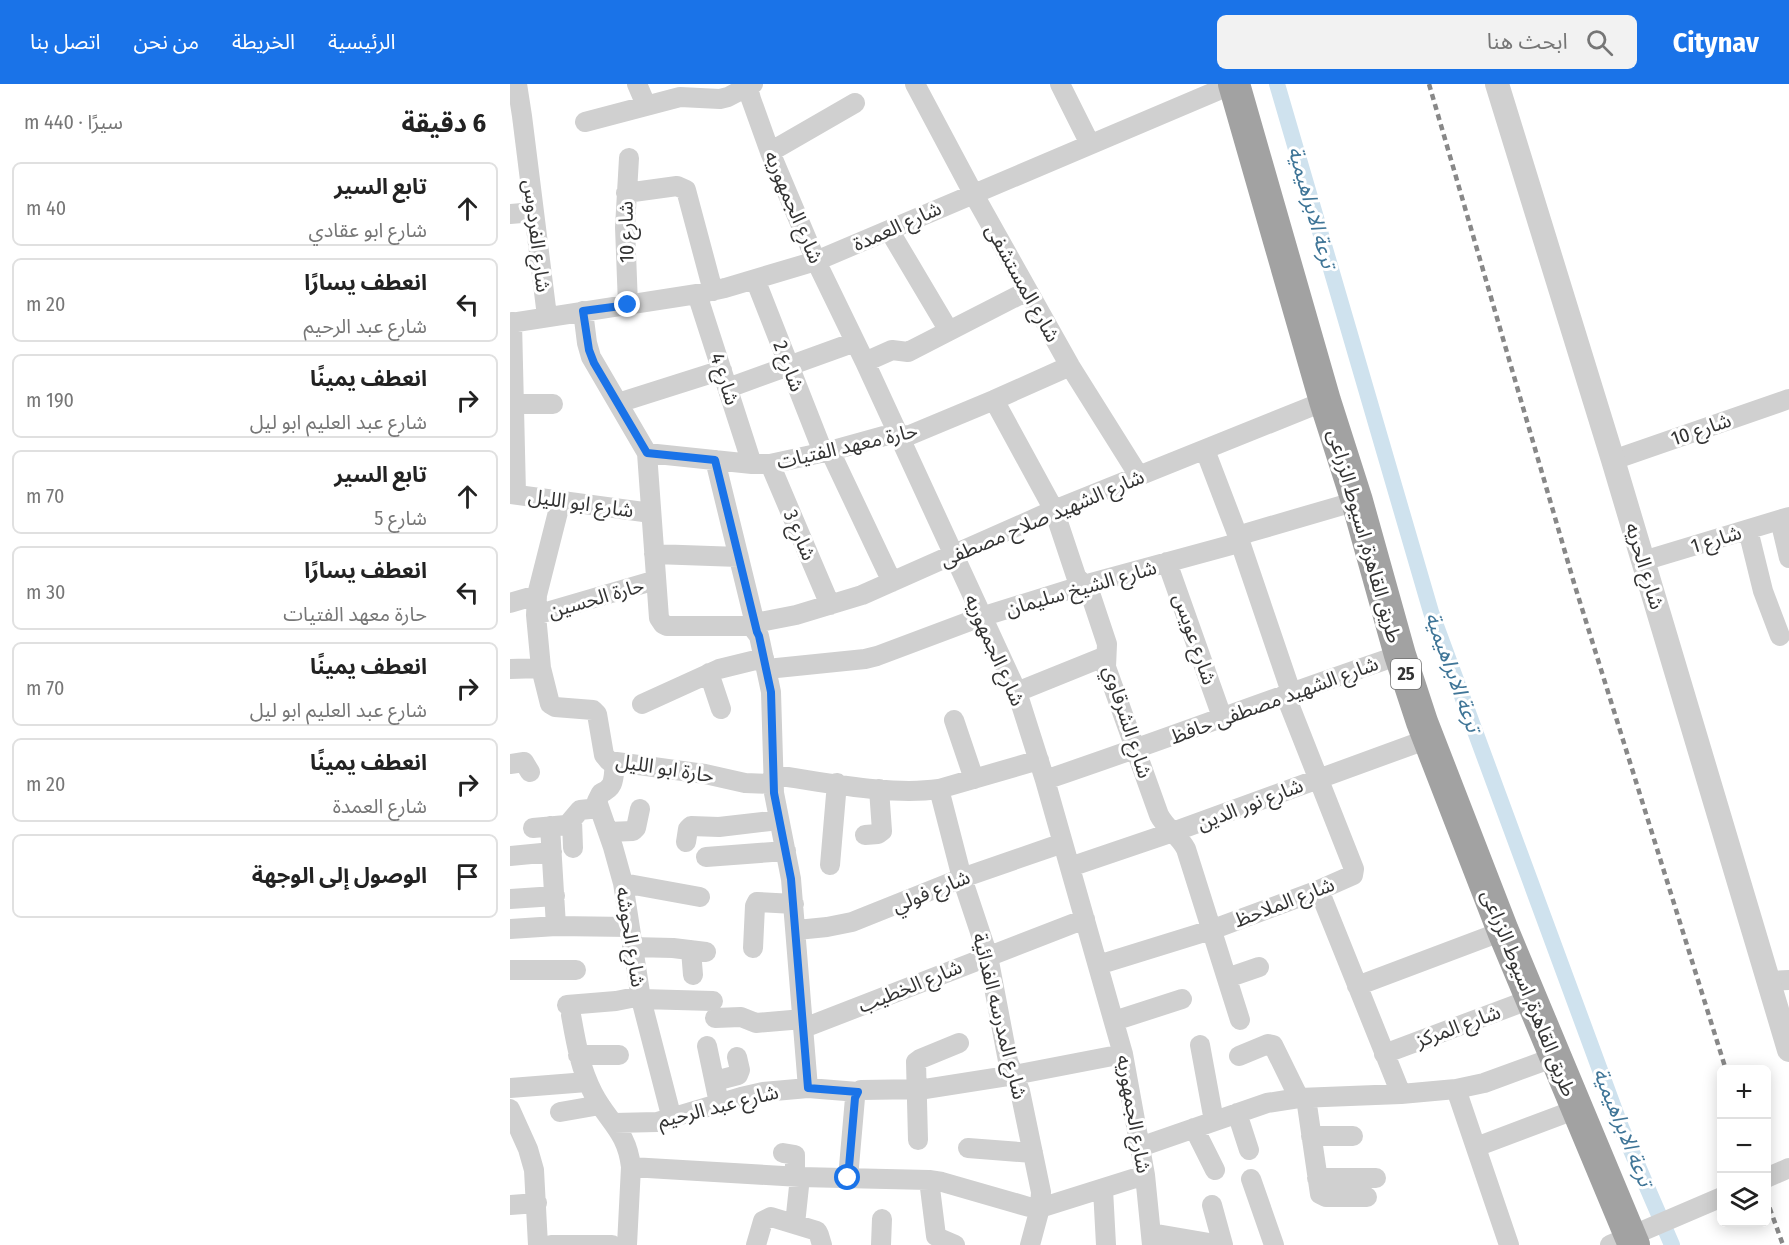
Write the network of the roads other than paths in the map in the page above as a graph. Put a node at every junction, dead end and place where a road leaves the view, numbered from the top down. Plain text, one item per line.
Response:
1 (517, 84) edge
2 (637, 84) edge
3 (915, 84) edge
4 (1060, 84) edge
5 (1233, 84) edge
6 (1497, 84) edge
7 (749, 85) edge
8 (686, 90) edge
9 (855, 103) dead end
10 (646, 105) junction
11 (585, 122) dead end
12 (1090, 144) junction
13 (770, 152) junction
14 (629, 158) dead end
15 (626, 193) junction
16 (973, 193) junction
17 (534, 212) junction
18 (510, 214) edge
19 (890, 230) junction
20 (816, 261) junction
21 (755, 279) junction
22 (1027, 291) junction
23 (705, 292) junction
24 (628, 305) junction
25 (583, 311) junction
26 (547, 316) junction
27 (511, 322) edge
28 (949, 331) junction
29 (855, 342) junction
30 (865, 362) junction
31 (789, 366) junction
32 (1070, 366) junction
33 (722, 370) junction
34 (728, 388) junction
35 (1789, 399) edge
36 (994, 400) junction
37 (1325, 401) junction
38 (618, 403) junction
39 (514, 404) junction
40 (553, 404) dead end
41 (898, 435) junction
42 (1205, 450) junction
43 (826, 452) junction
44 (647, 453) junction
45 (715, 460) junction
46 (1613, 460) junction
47 (761, 464) junction
48 (1139, 476) junction
49 (513, 494) edge
50 (561, 500) junction
51 (1357, 501) junction
52 (1054, 510) junction
53 (651, 513) junction
54 (1784, 519) edge
55 (1748, 530) junction
56 (1239, 539) junction
57 (654, 554) junction
58 (952, 554) junction
59 (739, 557) junction
60 (1789, 558) edge
61 (1643, 561) junction
62 (1167, 562) junction
63 (656, 580) junction
64 (892, 582) junction
65 (1084, 585) junction
66 (537, 595) junction
67 (510, 603) edge
68 (831, 605) junction
69 (536, 615) junction
70 (981, 617) junction
71 (756, 627) junction
72 (1780, 636) dead end
73 (1400, 655) junction
74 (1106, 656) junction
75 (765, 663) junction
76 (541, 668) junction
77 (510, 669) edge
78 (709, 673) junction
79 (1017, 692) junction
80 (1288, 693) junction
81 (642, 704) dead end
82 (721, 709) dead end
83 (1222, 717) junction
84 (954, 720) dead end
85 (1428, 739) junction
86 (1136, 749) junction
87 (1039, 760) junction
88 (615, 763) junction
89 (510, 764) edge
90 (530, 772) dead end
91 (1317, 778) junction
92 (974, 779) junction
93 (774, 780) junction
94 (1045, 780) junction
95 (837, 783) junction
96 (879, 789) junction
97 (939, 789) junction
98 (599, 808) junction
99 (640, 809) dead end
100 (572, 820) junction
101 (779, 820) junction
102 (608, 832) junction
103 (1173, 832) junction
104 (865, 835) dead end
105 (686, 842) dead end
106 (1063, 843) junction
107 (573, 848) dead end
108 (786, 850) junction
109 (552, 852) junction
110 (510, 856) edge
111 (706, 857) dead end
112 (830, 865) dead end
113 (1070, 867) junction
114 (962, 878) junction
115 (623, 883) junction
116 (1320, 890) junction
117 (555, 896) junction
118 (700, 897) dead end
119 (510, 899) edge
120 (794, 904) junction
121 (1085, 919) junction
122 (556, 926) junction
123 (629, 927) junction
124 (510, 929) edge
125 (797, 930) junction
126 (1211, 930) junction
127 (1503, 931) junction
128 (632, 947) junction
129 (753, 948) dead end
130 (988, 956) junction
131 (1098, 965) junction
132 (1259, 968) dead end
133 (510, 970) edge
134 (576, 970) dead end
135 (693, 975) dead end
136 (1227, 978) junction
137 (1778, 980) edge
138 (1358, 986) junction
139 (641, 998) junction
140 (1182, 999) dead end
141 (1531, 999) junction
142 (1240, 1020) dead end
143 (1114, 1021) junction
144 (803, 1024) junction
145 (959, 1043) dead end
146 (1200, 1045) dead end
147 (707, 1047) dead end
148 (1789, 1050) edge
149 (1124, 1054) junction
150 (1384, 1054) junction
151 (619, 1055) dead end
152 (578, 1056) junction
153 (1239, 1056) dead end
154 (737, 1057) dead end
155 (1555, 1057) junction
156 (1014, 1075) junction
157 (715, 1081) junction
158 (587, 1082) junction
159 (510, 1088) edge
160 (808, 1088) junction
161 (917, 1089) junction
162 (1456, 1089) junction
163 (858, 1092) junction
164 (1401, 1094) junction
165 (1302, 1098) junction
166 (719, 1103) junction
167 (600, 1105) junction
168 (510, 1109) edge
169 (1577, 1109) junction
170 (560, 1113) dead end
171 (1237, 1113) junction
172 (672, 1119) junction
173 (1214, 1121) junction
174 (614, 1123) junction
175 (1194, 1128) junction
176 (1311, 1136) junction
177 (1353, 1136) dead end
178 (918, 1140) dead end
179 (1140, 1147) junction
180 (968, 1148) dead end
181 (1476, 1148) junction
182 (1249, 1150) dead end
183 (783, 1153) dead end
184 (1033, 1153) junction
185 (631, 1167) junction
186 (1789, 1168) edge
187 (1215, 1170) dead end
188 (1145, 1175) junction
189 (1771, 1176) edge
190 (797, 1177) junction
191 (848, 1178) junction
192 (1317, 1178) junction
193 (1376, 1178) dead end
194 (1251, 1179) dead end
195 (929, 1180) junction
196 (1103, 1189) junction
197 (1367, 1197) dead end
198 (1717, 1199) edge
199 (537, 1203) junction
200 (510, 1205) edge
201 (1212, 1205) dead end
202 (1040, 1208) junction
203 (882, 1219) dead end
204 (795, 1224) junction
205 (1151, 1239) edge
206 (1625, 1242) edge
207 (538, 1245) edge
208 (551, 1245) edge
209 (605, 1245) edge
210 (612, 1245) edge
211 (627, 1245) edge
212 (756, 1245) edge
213 (822, 1245) edge
214 (881, 1245) edge
215 (955, 1245) edge
216 (1030, 1245) edge
217 (1106, 1245) edge
218 (1222, 1245) edge
219 (1274, 1245) edge
220 (1509, 1245) edge

1 - 17 street, شارع الفردوس
2 - 10 street
3 - 16 street, شارع المستشفى
4 - 12 street
5 - 12 street, شارع العمدة
5 - 37 highway, طريق القاهرة, اسيوط الزراعى / 25
6 - 46 street, شارع الحريه
7 - 8 street
7 - 13 street, شارع الجمهوريه
8 - 10 street
9 - 13 street
10 - 11 street
12 - 16 street, شارع العمدة
13 - 20 street, شارع الجمهوريه
14 - 15 street, شارع 10
15 - 23 street, شارع 4
15 - 24 street, شارع 10
16 - 19 street, شارع العمدة
16 - 22 street, شارع المستشفى
17 - 18 street
17 - 26 street, شارع الفردوس
19 - 20 street, شارع العمدة
19 - 28 street
20 - 21 street, شارع العمدة
20 - 29 street, شارع الجمهوريه
21 - 23 street, شارع العمدة
21 - 31 street, شارع 2
22 - 28 street
22 - 32 street, شارع المستشفى
23 - 24 street, شارع العمدة
23 - 33 street, شارع 4
24 - 25 street, شارع العمدة
25 - 26 street, شارع العمدة
25 - 38 street
26 - 27 street, شارع العمدة
27 - 39 street
28 - 30 street
29 - 30 street, شارع الجمهوريه
29 - 31 street
30 - 41 street, شارع الجمهوريه
31 - 34 street
31 - 43 street, شارع 2
32 - 36 street, حارة معهد الفتيات
32 - 48 street, شارع المستشفى
33 - 34 street, شارع 4
33 - 38 street
34 - 47 street, شارع 4
35 - 46 street, شارع 10
36 - 41 street, حارة معهد الفتيات
36 - 52 street, شارع الشرقاوي
37 - 42 street, شارع الشهيد صلاح مصطفى
37 - 51 highway, طريق القاهرة, اسيوط الزراعى / 25
38 - 44 street
39 - 40 street
39 - 49 street
41 - 43 street, حارة معهد الفتيات
41 - 58 street, شارع الجمهوريه
42 - 48 street, شارع الشهيد صلاح مصطفى
42 - 56 street, شارع الملاحظ
43 - 47 street, حارة معهد الفتيات
43 - 64 street, شارع 2
44 - 45 street, حارة معهد الفتيات
44 - 53 street
45 - 47 street, حارة معهد الفتيات
45 - 59 street
46 - 61 street, شارع الحريه
47 - 68 street, شارع 3
48 - 52 street, شارع الشهيد صلاح مصطفى
49 - 50 street, شارع ابو الليل
50 - 53 street, شارع ابو الليل
50 - 66 street, حارة ابو الليل
51 - 56 street, شارع الشيخ سليمان
51 - 73 highway, طريق القاهرة, اسيوط الزراعى / 25
52 - 58 street, شارع الشهيد صلاح مصطفى
52 - 65 street, شارع الشرقاوي
53 - 57 street
54 - 55 street, شارع 1
54 - 60 street
55 - 61 street, شارع 1
55 - 72 street
56 - 62 street, شارع الشيخ سليمان
56 - 80 street, شارع الملاحظ
57 - 59 street
57 - 63 street
58 - 64 street, شارع الشهيد صلاح مصطفى
58 - 70 street, شارع الجمهوريه
59 - 71 street
61 - 137 street, شارع الحريه
62 - 65 street, شارع الشيخ سليمان
62 - 83 street, شارع عويس
63 - 69 street, حارة الحسين
63 - 71 street
64 - 68 street, شارع الشهيد صلاح مصطفى
65 - 70 street, شارع الشيخ سليمان
65 - 74 street, شارع الشرقاوي
66 - 67 street
66 - 69 street, حارة ابو الليل
68 - 71 street, شارع الشهيد صلاح مصطفى
69 - 76 street, حارة ابو الليل
70 - 75 street, شارع الشيخ سليمان
70 - 79 street, شارع الجمهوريه
71 - 75 street
73 - 80 street, شارع الشهيد مصطفى حافظ
73 - 85 highway, طريق القاهرة, اسيوط الزراعى / 25
74 - 79 street
74 - 86 street, شارع الشرقاوي
75 - 78 street, شارع الشيخ سليمان
75 - 93 street
76 - 77 street
76 - 88 street, حارة ابو الليل
78 - 81 street, شارع الشيخ سليمان
78 - 82 street
79 - 87 street, شارع الجمهوريه
80 - 83 street, شارع الشهيد مصطفى حافظ
80 - 91 street, شارع الملاحظ
83 - 86 street, شارع الشهيد مصطفى حافظ
84 - 92 street
85 - 91 street, شارع نور الدين
85 - 127 highway, طريق القاهرة, اسيوط الزراعى / 25
86 - 94 street, شارع الشهيد مصطفى حافظ
86 - 103 street, شارع الشرقاوي
87 - 92 street, حارة ابو الليل
87 - 94 street, شارع الجمهوريه
88 - 93 street, حارة ابو الليل
88 - 98 street
89 - 90 street
91 - 103 street, شارع نور الدين
91 - 116 street, شارع الملاحظ
92 - 97 street, حارة ابو الليل
93 - 95 street, حارة ابو الليل
93 - 101 street
94 - 106 street, شارع الجمهوريه
95 - 96 street, حارة ابو الليل
95 - 112 street
96 - 97 street, حارة ابو الليل
96 - 104 street
97 - 114 street, شارع المدرسه الفدائية
98 - 100 street
98 - 102 street, شارع الحوشه
99 - 102 street
100 - 107 street
100 - 109 street
101 - 105 street
101 - 108 street
102 - 115 street, شارع الحوشه
103 - 113 street, شارع نور الدين
103 - 126 street, شارع الشرقاوي
106 - 113 street, شارع الجمهوريه
106 - 114 street, شارع فولي
108 - 111 street
108 - 120 street
109 - 110 street
109 - 117 street
113 - 121 street, شارع الجمهوريه
114 - 125 street, شارع فولي
114 - 130 street, شارع المدرسه الفدائية
115 - 118 street
115 - 123 street, شارع الحوشه
116 - 126 street, شارع الملاحظ
116 - 138 street
117 - 119 street
117 - 122 street
120 - 125 street
120 - 129 street
121 - 130 street, شارع الخطيب
121 - 131 street, شارع الجمهوريه
122 - 123 street
122 - 124 street
123 - 128 street, شارع الحوشه
125 - 144 street
126 - 131 street, شارع الملاحظ
126 - 136 street, شارع الشرقاوي
127 - 138 street
127 - 141 highway, طريق القاهرة, اسيوط الزراعى / 25
128 - 135 street
128 - 139 street, شارع الحوشه
130 - 144 street, شارع الخطيب
130 - 156 street, شارع المدرسه الفدائية
131 - 143 street, شارع الجمهوريه
132 - 136 street
133 - 134 street
136 - 142 street, شارع الشرقاوي
137 - 148 street, شارع الحريه
138 - 150 street
139 - 144 street, شارع الخطيب
139 - 152 street, شارع الخطيب
139 - 172 street, شارع الحوشه
140 - 143 street
141 - 150 street, شارع المركز
141 - 155 highway, طريق القاهرة, اسيوط الزراعى / 25
143 - 149 street, شارع الجمهوريه
144 - 160 street
145 - 161 street
146 - 173 street
147 - 157 street
149 - 156 street, شارع عبد الرحيم
149 - 179 street, شارع الجمهوريه
150 - 164 street
151 - 152 street
152 - 158 street
153 - 165 street
154 - 157 street
155 - 162 street
155 - 169 highway, طريق القاهرة, اسيوط الزراعى / 25
156 - 161 street, شارع عبد الرحيم
156 - 184 street, شارع المدرسه الفدائية
157 - 166 street
158 - 159 street
158 - 167 street
160 - 163 street, شارع عبد الرحيم
160 - 166 street, شارع عبد الرحيم
161 - 163 street, شارع عبد الرحيم
161 - 178 street
162 - 164 street
162 - 181 street
163 - 191 street
164 - 165 street
165 - 171 street
165 - 176 street
166 - 172 street, شارع عبد الرحيم
167 - 170 street
167 - 174 street
168 - 199 street
169 - 181 street
169 - 206 highway, طريق القاهرة, اسيوط الزراعى / 25
171 - 173 street
171 - 182 street
172 - 174 street, شارع عبد الرحيم
173 - 175 street
174 - 185 street
175 - 179 street
175 - 187 street
176 - 177 street
176 - 192 street
179 - 188 street, شارع الجمهوريه
180 - 184 street
181 - 220 street
183 - 190 street
184 - 202 street, شارع المدرسه الفدائية
185 - 190 street
185 - 211 street
186 - 189 street
188 - 196 street
188 - 205 street, شارع الجمهوريه
190 - 191 street
190 - 204 street
191 - 195 street
192 - 193 street
192 - 197 street
194 - 219 street
195 - 202 street
195 - 215 street
196 - 202 street
196 - 217 street
198 - 206 street
199 - 200 street
199 - 207 street
201 - 218 street
202 - 216 street, شارع المدرسه الفدائية
203 - 214 street
204 - 212 street
204 - 213 street
205 - 218 street
208 - 209 street
209 - 210 street

